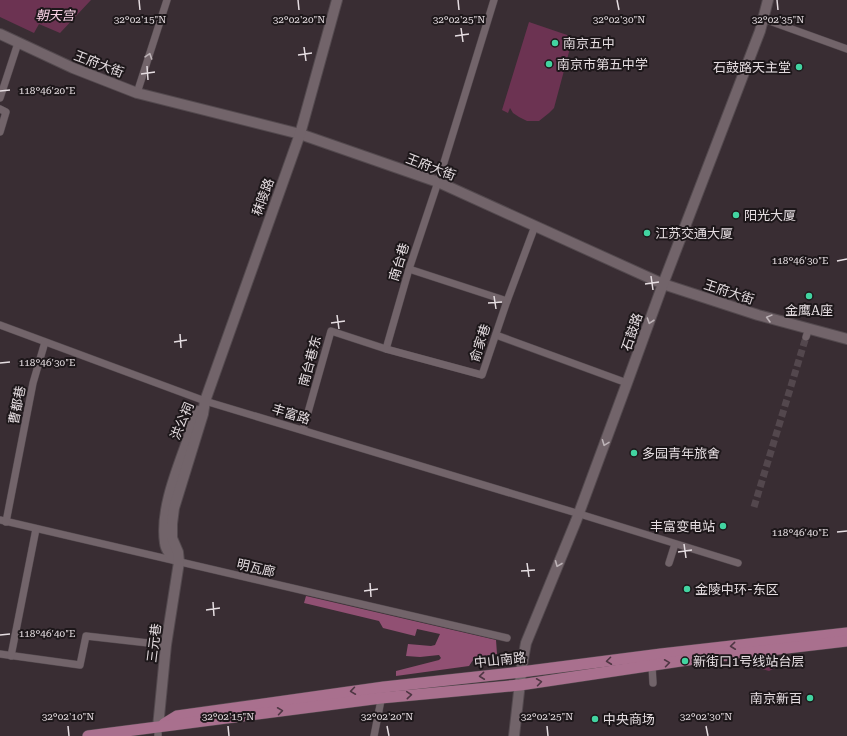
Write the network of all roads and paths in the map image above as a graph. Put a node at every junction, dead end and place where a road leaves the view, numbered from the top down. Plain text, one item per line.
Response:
1 (167, 0) edge
2 (337, 0) edge
3 (494, 0) edge
4 (768, 0) edge
5 (764, 19) junction
6 (0, 34) edge
7 (18, 43) junction
8 (847, 49) edge
9 (137, 93) junction
10 (0, 98) edge
11 (0, 108) edge
12 (0, 132) edge
13 (300, 134) junction
14 (438, 182) junction
15 (535, 226) junction
16 (409, 269) junction
17 (663, 284) junction
18 (507, 301) junction
19 (0, 325) edge
20 (496, 335) junction
21 (847, 339) edge
22 (45, 342) junction
23 (386, 349) junction
24 (627, 384) junction
25 (205, 401) junction
26 (303, 430) junction
27 (579, 514) junction
28 (3, 521) edge
29 (36, 529) junction
30 (675, 544) junction
31 (179, 562) junction
32 (669, 563) dead end
33 (738, 563) dead end
34 (847, 633) edge
35 (507, 638) dead end
36 (847, 641) edge
37 (166, 645) junction
38 (0, 654) edge
39 (11, 656) junction
40 (652, 666) junction
41 (521, 672) junction
42 (653, 683) dead end
43 (520, 685) junction
44 (382, 692) junction
45 (158, 732) edge
46 (88, 736) edge
47 (374, 736) edge
48 (514, 736) edge

9 -> 1 street
2 - 13 street, 秣陵路
3 - 14 street, 南台巷
4 - 5 street, 石鼓路
5 - 8 street
5 - 17 street, 石鼓路
6 - 7 street, 王府大街
7 - 9 street, 王府大街
7 - 10 street
9 - 13 street, 王府大街
11 - 12 street
13 - 14 street, 王府大街
13 - 25 street, 秣陵路
14 - 15 street, 王府大街
14 - 16 street, 南台巷
15 - 17 street, 王府大街
15 - 18 street, 俞家巷
16 - 18 street
16 - 23 street, 南台巷
21 -> 17 street, 王府大街
17 -> 24 street, 石鼓路
18 - 20 street, 俞家巷
19 - 22 street, 丰富路
20 - 23 street, 俞家巷
20 - 24 street
22 - 25 street, 丰富路
22 - 28 street, 曹都巷
23 - 26 street, 南台巷东
24 -> 27 street, 石鼓路
25 - 26 street, 丰富路
25 - 31 street, 洪公祠
26 - 27 street, 丰富路
27 - 30 street, 丰富路
27 -> 41 street, 石鼓路
28 - 29 street, 明瓦廊
29 - 31 street, 明瓦廊
29 - 39 street
30 - 32 street
30 - 33 street, 丰富路
31 - 35 street, 明瓦廊
31 - 37 street, 三元巷
34 -> 41 main road, 中山南路
40 -> 36 main road, 中山南路
37 - 39 street
37 - 45 street, 三元巷
38 - 39 street
40 - 42 street
43 -> 40 main road, 中山南路
41 - 43 street, 石鼓路
41 -> 44 main road, 中山南路
44 -> 43 main road, 中山南路
43 - 48 street, 石鼓路
44 - 45 main road, 中山南路
44 - 47 street
45 - 46 main road, 中山南路

